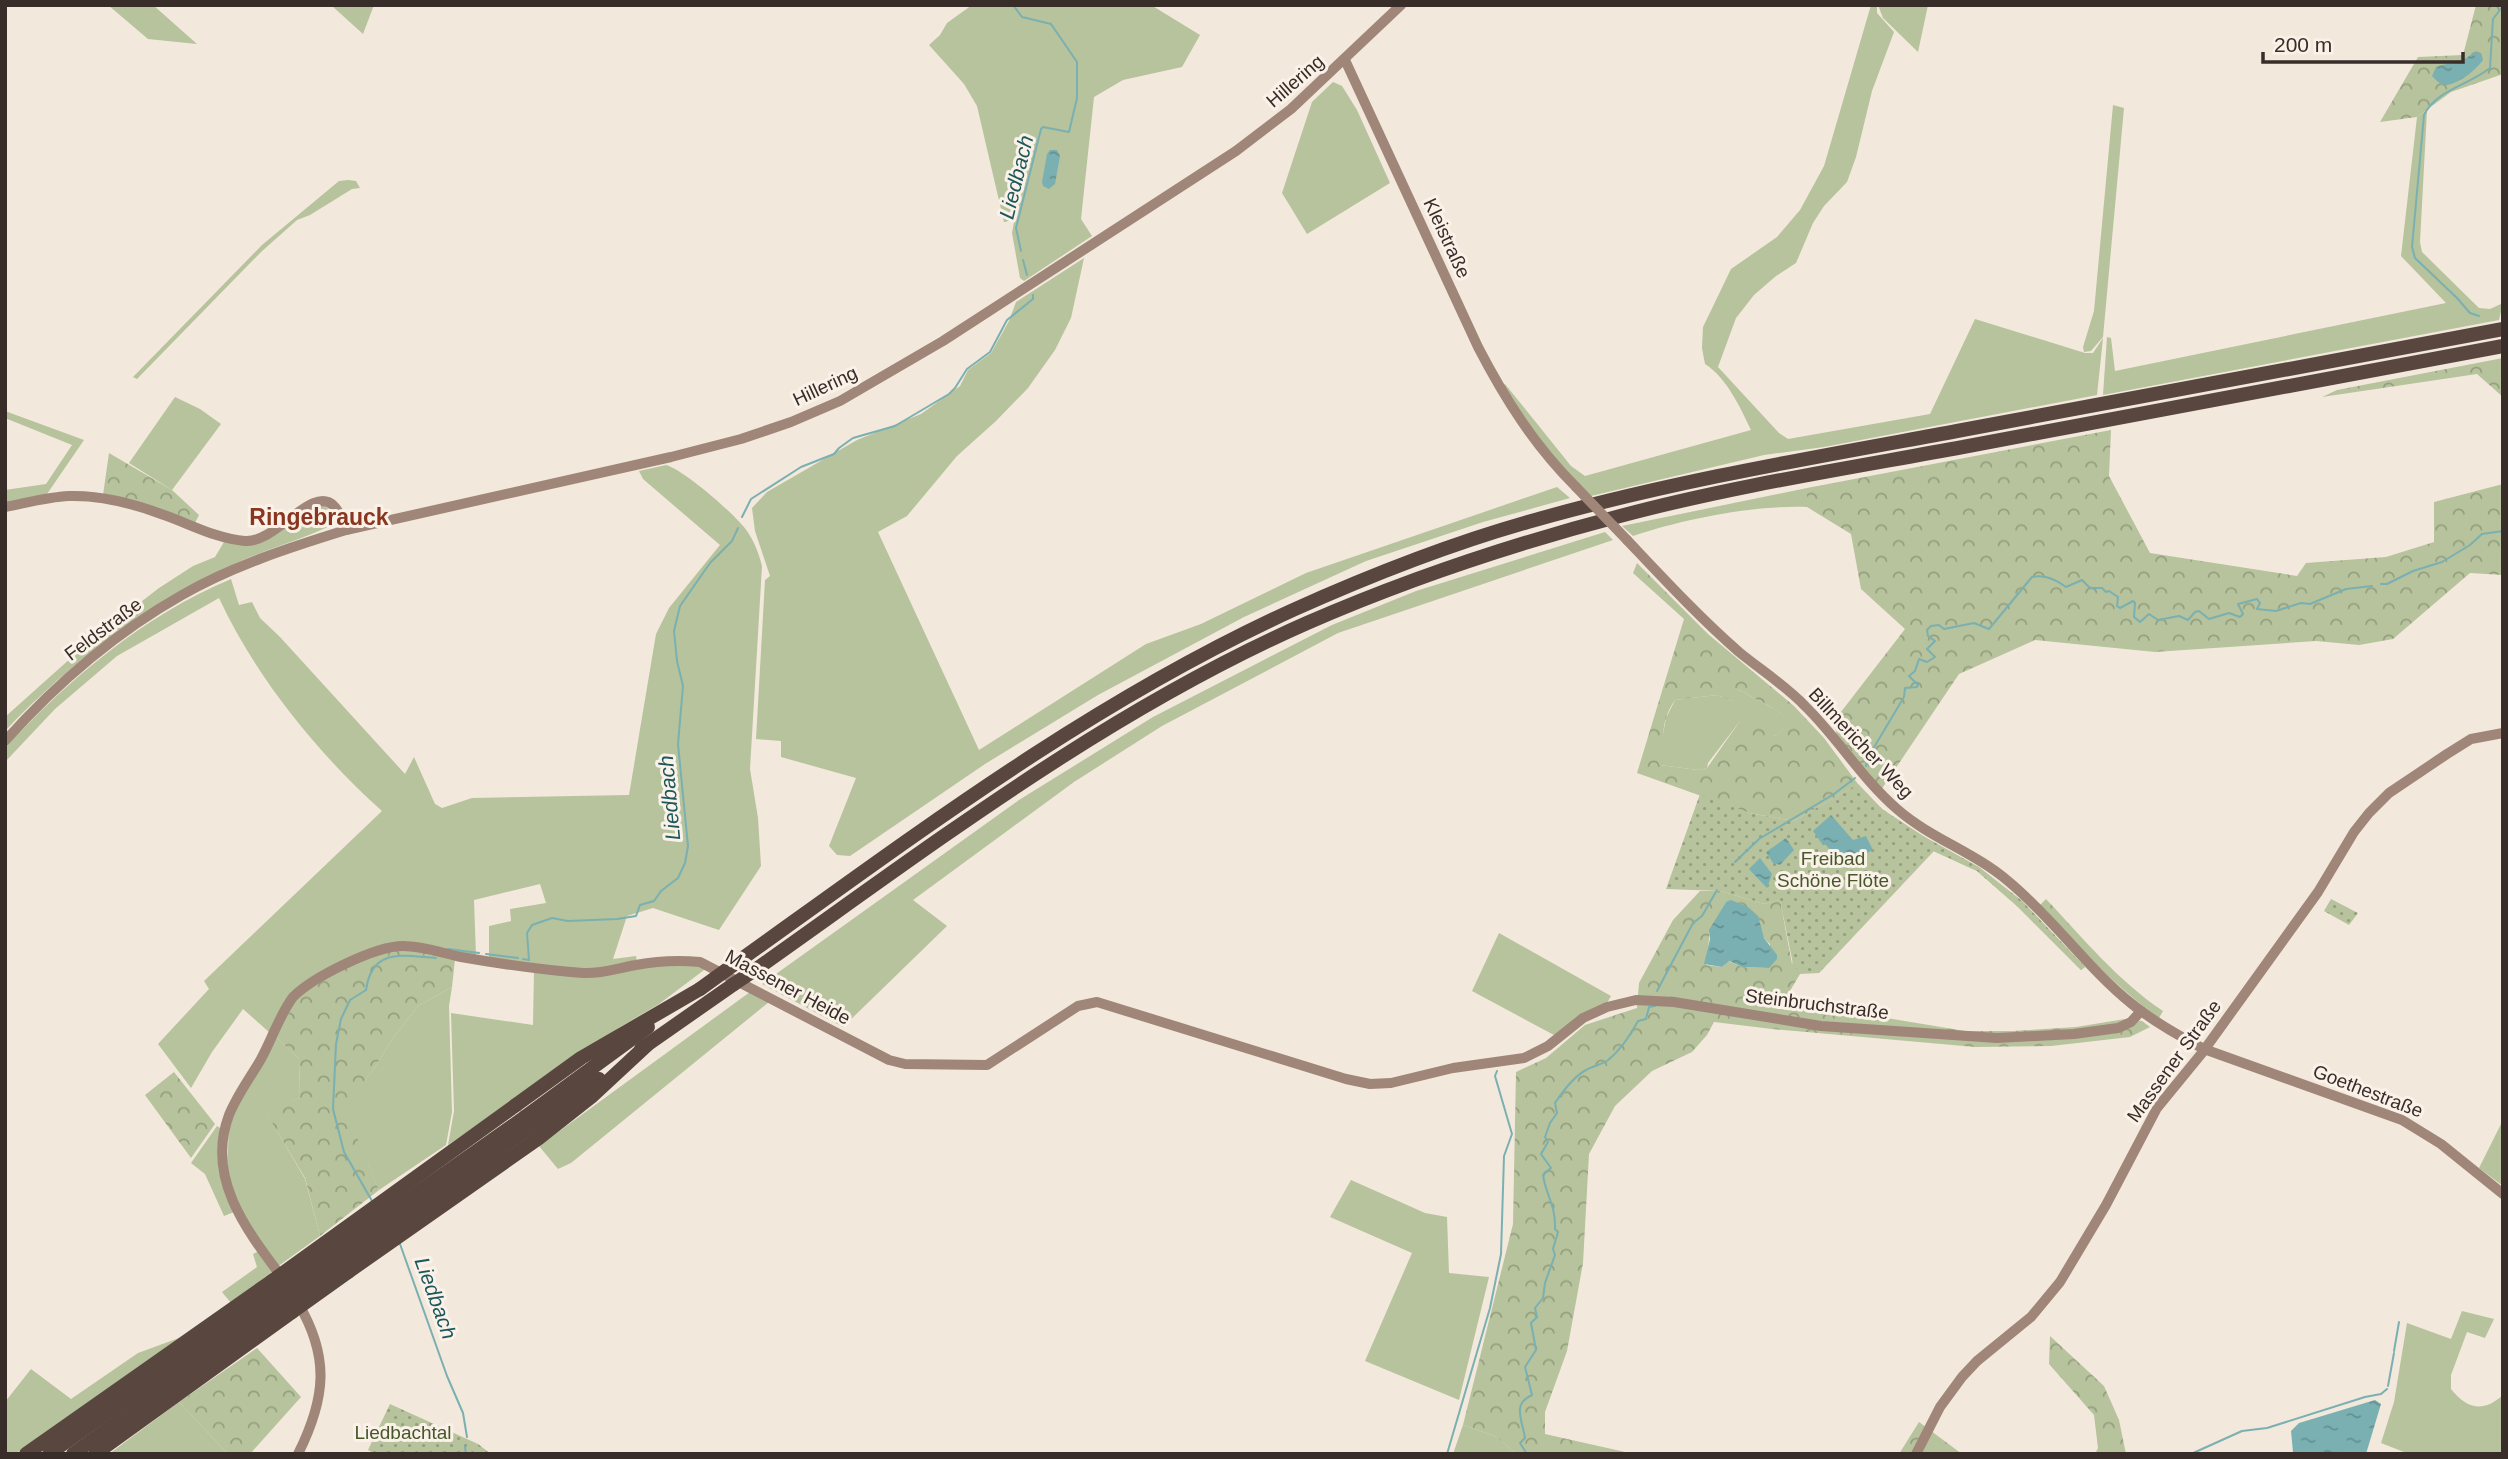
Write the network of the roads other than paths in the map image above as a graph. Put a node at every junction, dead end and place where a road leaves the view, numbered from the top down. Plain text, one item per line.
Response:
1 (1401, 5) edge
2 (1345, 60) junction
3 (2503, 329) edge
4 (2503, 346) edge
5 (1576, 487) joint
6 (5, 507) edge
7 (346, 530) junction
8 (239, 569) joint
9 (2503, 733) edge
10 (5, 741) edge
11 (2141, 1011) junction
12 (2204, 1049) junction
13 (1499, 1061) joint
14 (528, 1121) junction
15 (2503, 1194) edge
16 (282, 1296) junction
17 (26, 1454) edge
18 (49, 1454) edge
19 (73, 1454) edge
20 (96, 1454) edge
21 (299, 1454) edge
22 (1916, 1454) edge

1 - 2 street
2 - 5 street, Kleistraße
2 - 7 street, Hillering
3 - 14 highway, bridge
4 - 14 highway, bridge
5 - 11 street, Billmericher Weg, bridge
6 - 7 street
7 - 8 street, Hillering
8 - 10 street, Feldstraße
9 - 12 street, Massener Straße
11 - 12 street, Billmericher Weg
11 - 13 street, Steinbruchstraße
12 - 15 street, Goethestraße
12 - 22 street, Massener Straße
13 - 21 street, Massener Heide
14 - 16 highway, bridge
14 - 16 highway, bridge
16 - 17 highway
16 - 18 highway
16 - 19 highway
16 - 20 highway

